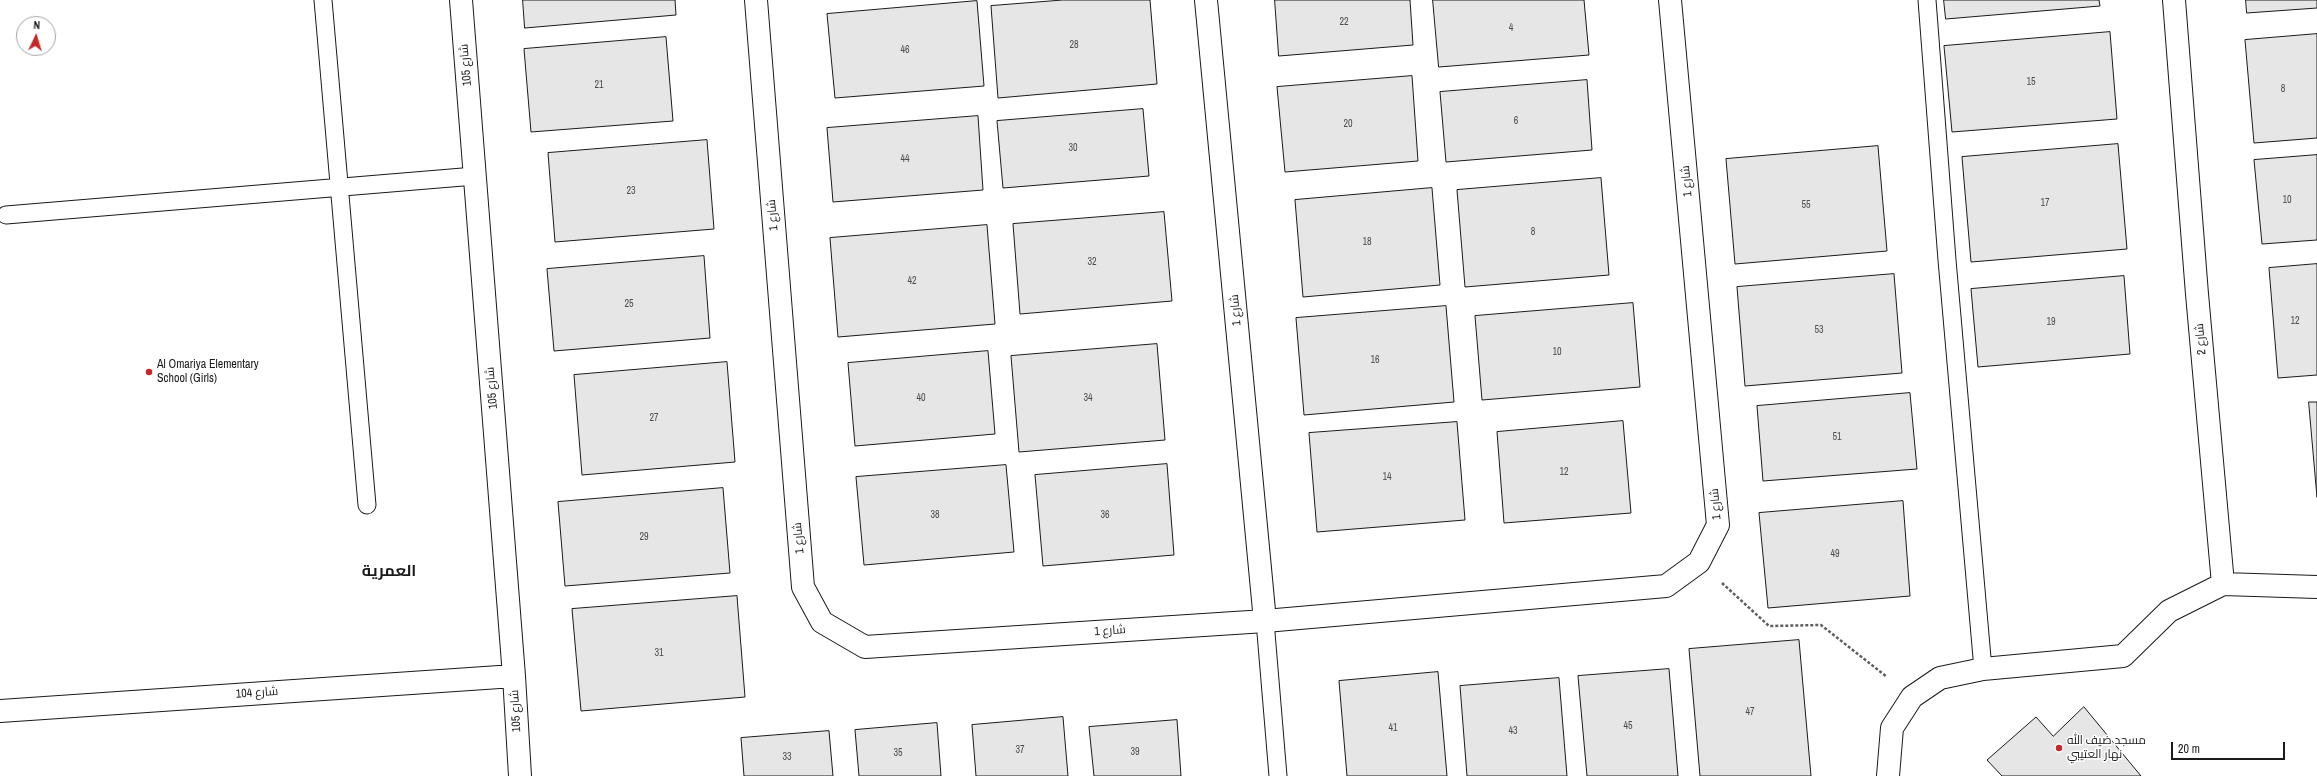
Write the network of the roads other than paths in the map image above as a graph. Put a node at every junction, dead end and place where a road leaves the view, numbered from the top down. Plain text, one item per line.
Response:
1 (323, 0) edge
2 (461, 0) edge
3 (756, 0) edge
4 (1206, 0) edge
5 (1670, 0) edge
6 (1927, 0) edge
7 (2174, 0) edge
8 (475, 176) junction
9 (339, 187) junction
10 (6, 215) dead end
11 (367, 505) dead end
12 (2223, 584) junction
13 (2317, 587) edge
14 (1266, 621) junction
15 (1983, 669) junction
16 (514, 676) junction
17 (0, 711) edge
18 (520, 776) edge
19 (1278, 776) edge
20 (1888, 776) edge

1 - 9 lane
2 - 8 street, شارع 105
3 - 14 street, شارع 1
4 - 14 street, شارع 1
5 - 14 street, شارع 1
6 - 15 lane
7 - 12 street, شارع 2
8 - 9 lane
8 - 16 street, شارع 105
9 - 10 lane
9 - 11 lane
12 - 13 street
12 - 15 street
14 - 19 lane
15 - 20 street
16 - 17 street, شارع 104
16 - 18 street, شارع 105

